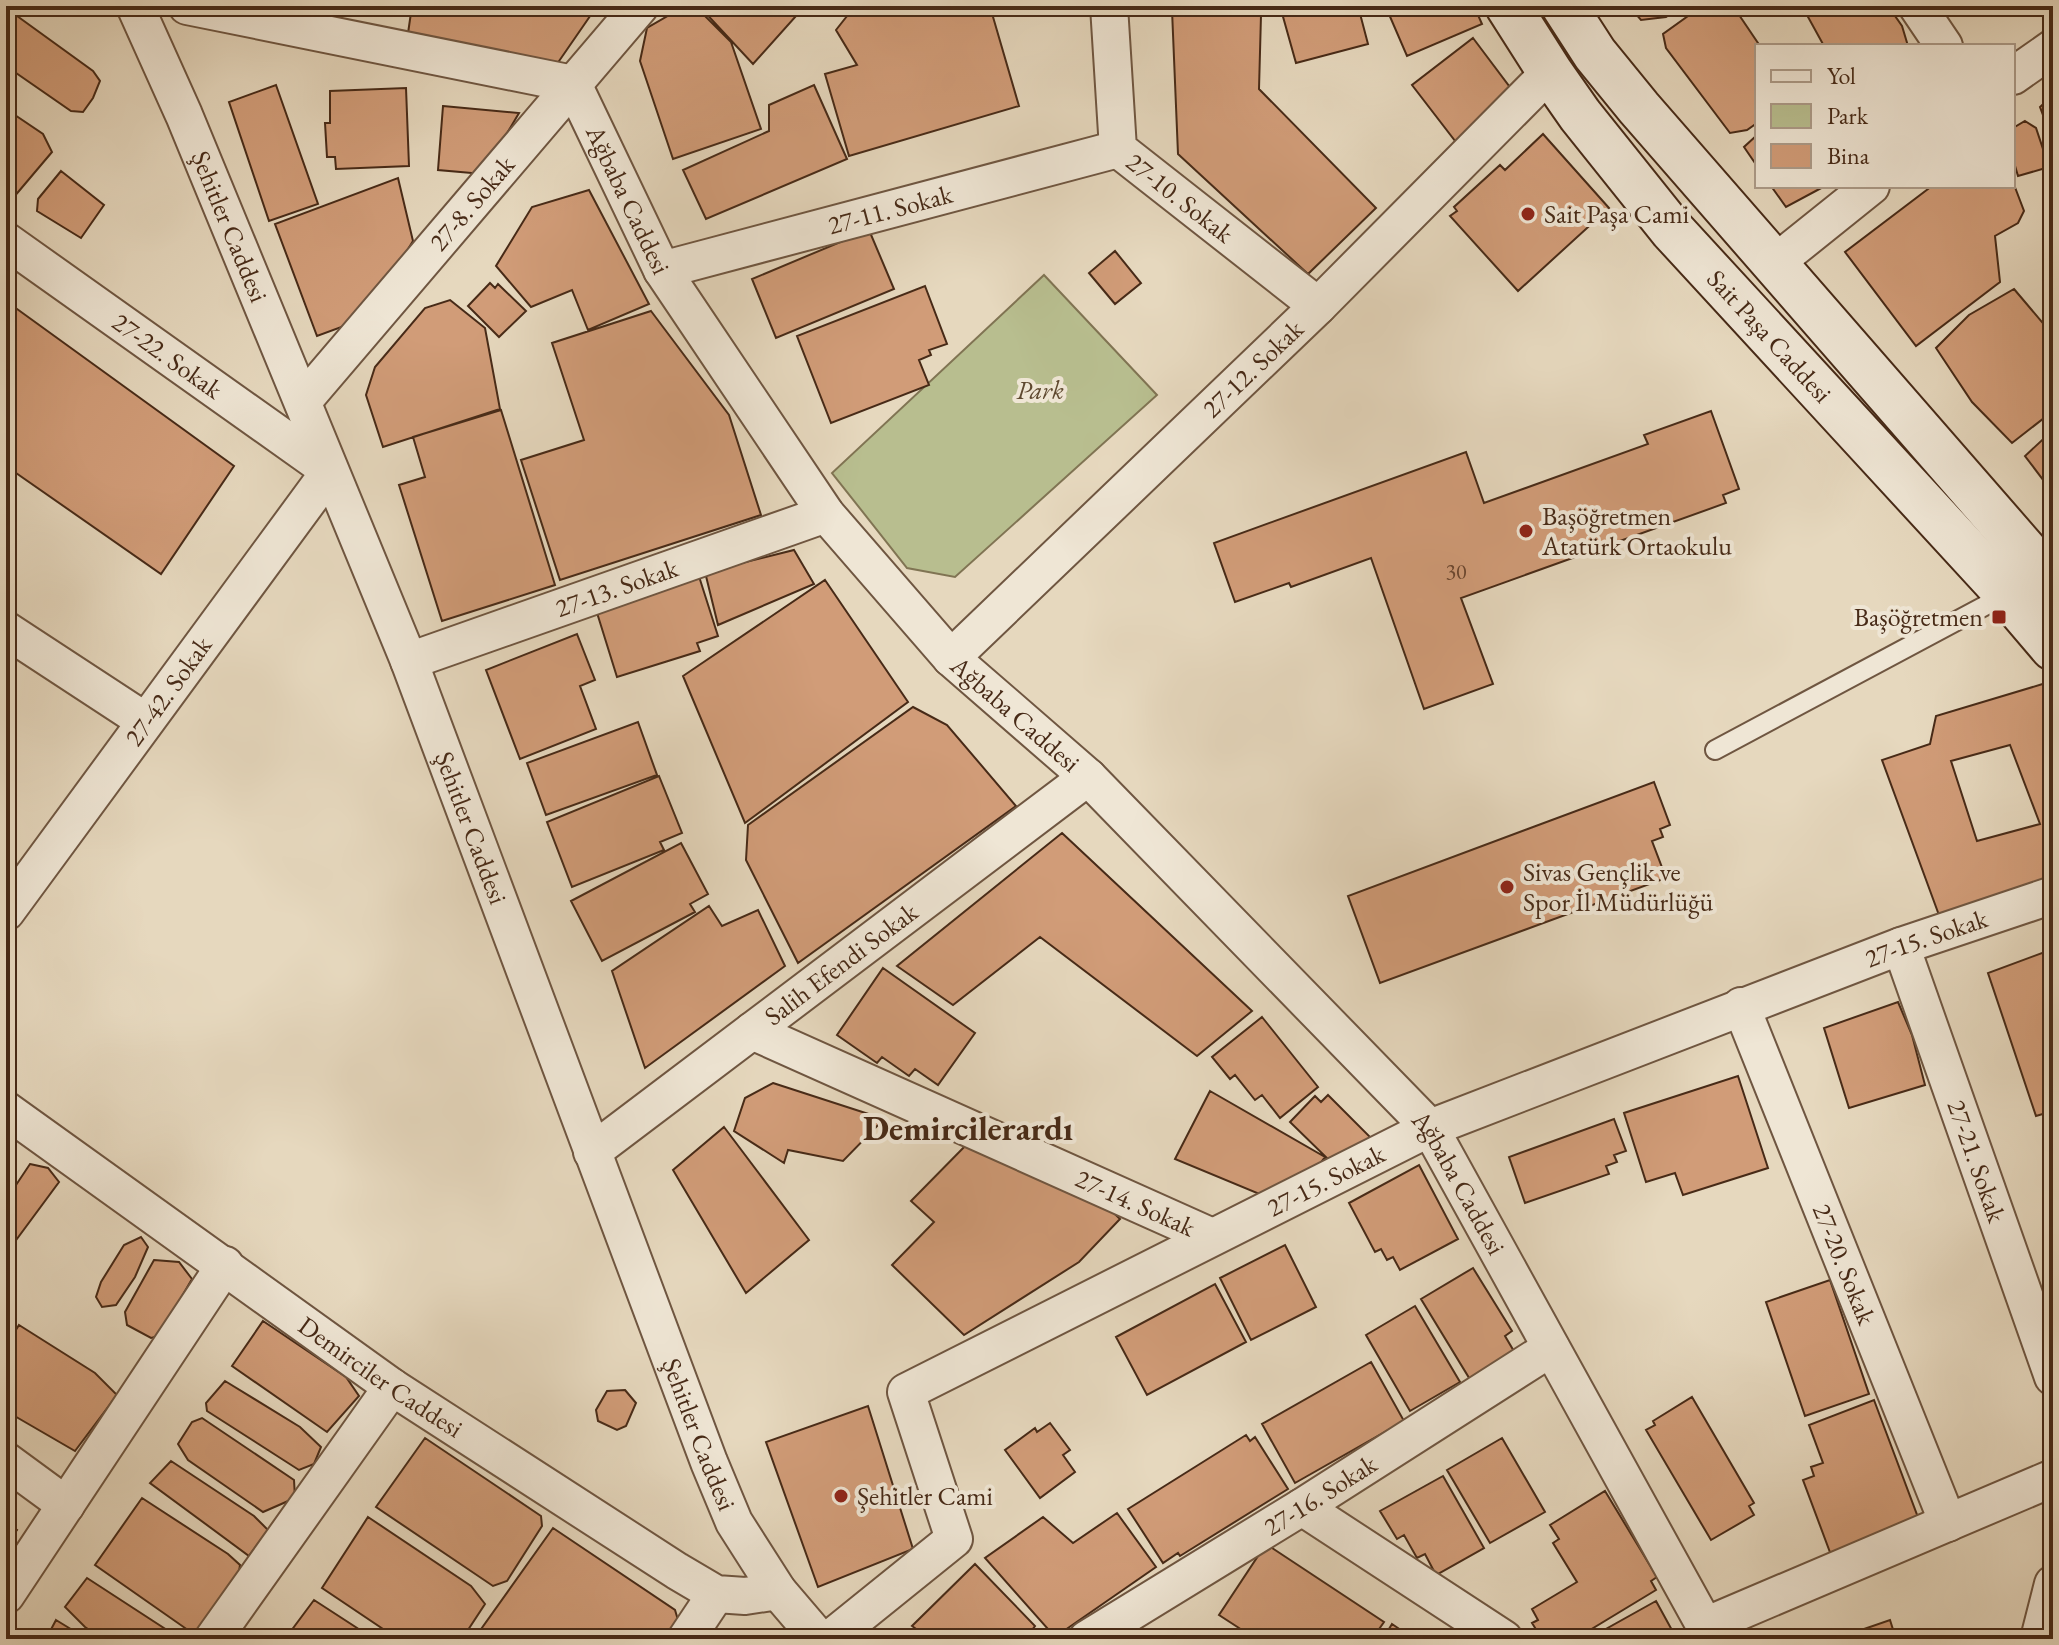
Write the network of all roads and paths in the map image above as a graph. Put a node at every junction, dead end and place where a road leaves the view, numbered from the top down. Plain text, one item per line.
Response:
1 (135, 6) edge
2 (187, 6) edge
3 (640, 6) edge
4 (1109, 6) edge
5 (1508, 6) edge
6 (1564, 6) edge
7 (1917, 6) edge
8 (1943, 44) edge
9 (2053, 48) edge
10 (1550, 72) junction
11 (2015, 75) edge
12 (573, 84) junction
13 (1118, 149) junction
14 (1869, 188) edge
15 (6, 241) edge
16 (1775, 263) junction
17 (662, 270) junction
18 (1318, 306) junction
19 (303, 401) junction
20 (330, 471) junction
21 (826, 514) junction
22 (2053, 583) edge
23 (2007, 594) junction
24 (6, 630) edge
25 (2053, 648) edge
26 (951, 658) junction
27 (409, 661) junction
28 (145, 721) junction
29 (1715, 750) dead end
30 (1088, 777) junction
31 (2053, 895) edge
32 (6, 912) edge
33 (1901, 946) junction
34 (1741, 1006) junction
35 (752, 1031) junction
36 (6, 1110) edge
37 (1430, 1128) junction
38 (592, 1152) junction
39 (1212, 1237) junction
40 (225, 1265) junction
41 (1551, 1348) junction
42 (2053, 1377) edge
43 (392, 1387) junction
44 (6, 1461) edge
45 (2053, 1478) edge
46 (66, 1505) junction
47 (1302, 1507) junction
48 (1948, 1523) junction
49 (2053, 1584) edge
50 (778, 1591) junction
51 (716, 1594) junction
52 (6, 1595) edge
53 (1704, 1632) edge
54 (213, 1639) edge
55 (686, 1639) edge
56 (819, 1639) edge
57 (830, 1639) edge
58 (1087, 1639) edge
59 (1504, 1639) edge
60 (2039, 1639) edge

1 - 19 street, Şehitler Caddesi
2 - 12 street
3 - 12 street, 27-8. Sokak
4 - 13 street, 27-10. Sokak
5 - 10 street, Sait Paşa Caddesi
6 - 16 street, Sait Paşa Caddesi
7 - 8 street
9 - 11 street
10 - 18 street, 27-12. Sokak
10 - 23 street, Sait Paşa Caddesi
12 - 17 street, Ağbaba Caddesi
12 - 19 street, 27-8. Sokak
13 - 17 street, 27-11. Sokak
13 - 18 street, 27-10. Sokak
14 - 16 street
15 - 20 street, 27-22. Sokak
16 - 22 street, Sait Paşa Caddesi
17 - 21 street, Ağbaba Caddesi
18 - 26 street, 27-12. Sokak
19 - 20 street, Şehitler Caddesi
20 - 27 street, Şehitler Caddesi
20 - 28 street, 27-42. Sokak
21 - 26 street, Ağbaba Caddesi
21 - 27 street, 27-13. Sokak
23 - 25 street, Sait Paşa Caddesi
23 - 29 lane
24 - 28 street
26 - 30 street, Ağbaba Caddesi
27 - 38 street, Şehitler Caddesi
28 - 32 street, 27-42. Sokak
30 - 35 street, Salih Efendi Sokak
30 - 37 street, Ağbaba Caddesi
31 - 33 street, 27-15. Sokak
33 - 34 street, 27-15. Sokak
33 - 42 street, 27-21. Sokak
34 - 37 street, 27-15. Sokak
34 - 48 street, 27-20. Sokak
35 - 38 street, Salih Efendi Sokak
35 - 39 street, 27-14. Sokak
36 - 40 street, Demirciler Caddesi
37 - 39 street, 27-15. Sokak
37 - 41 street, Ağbaba Caddesi
38 - 50 street, Şehitler Caddesi
39 - 57 street, 27-15. Sokak
40 - 43 street, Demirciler Caddesi
40 - 46 street
41 - 47 street, 27-16. Sokak
41 - 53 street, Ağbaba Caddesi
43 - 51 street, Demirciler Caddesi
43 - 54 street
44 - 46 street
45 - 48 street
46 - 52 street
47 - 58 street, 27-16. Sokak
47 - 59 street
48 - 53 street
49 - 60 street
50 - 51 street
50 - 56 street, Şehitler Caddesi
51 - 55 street

